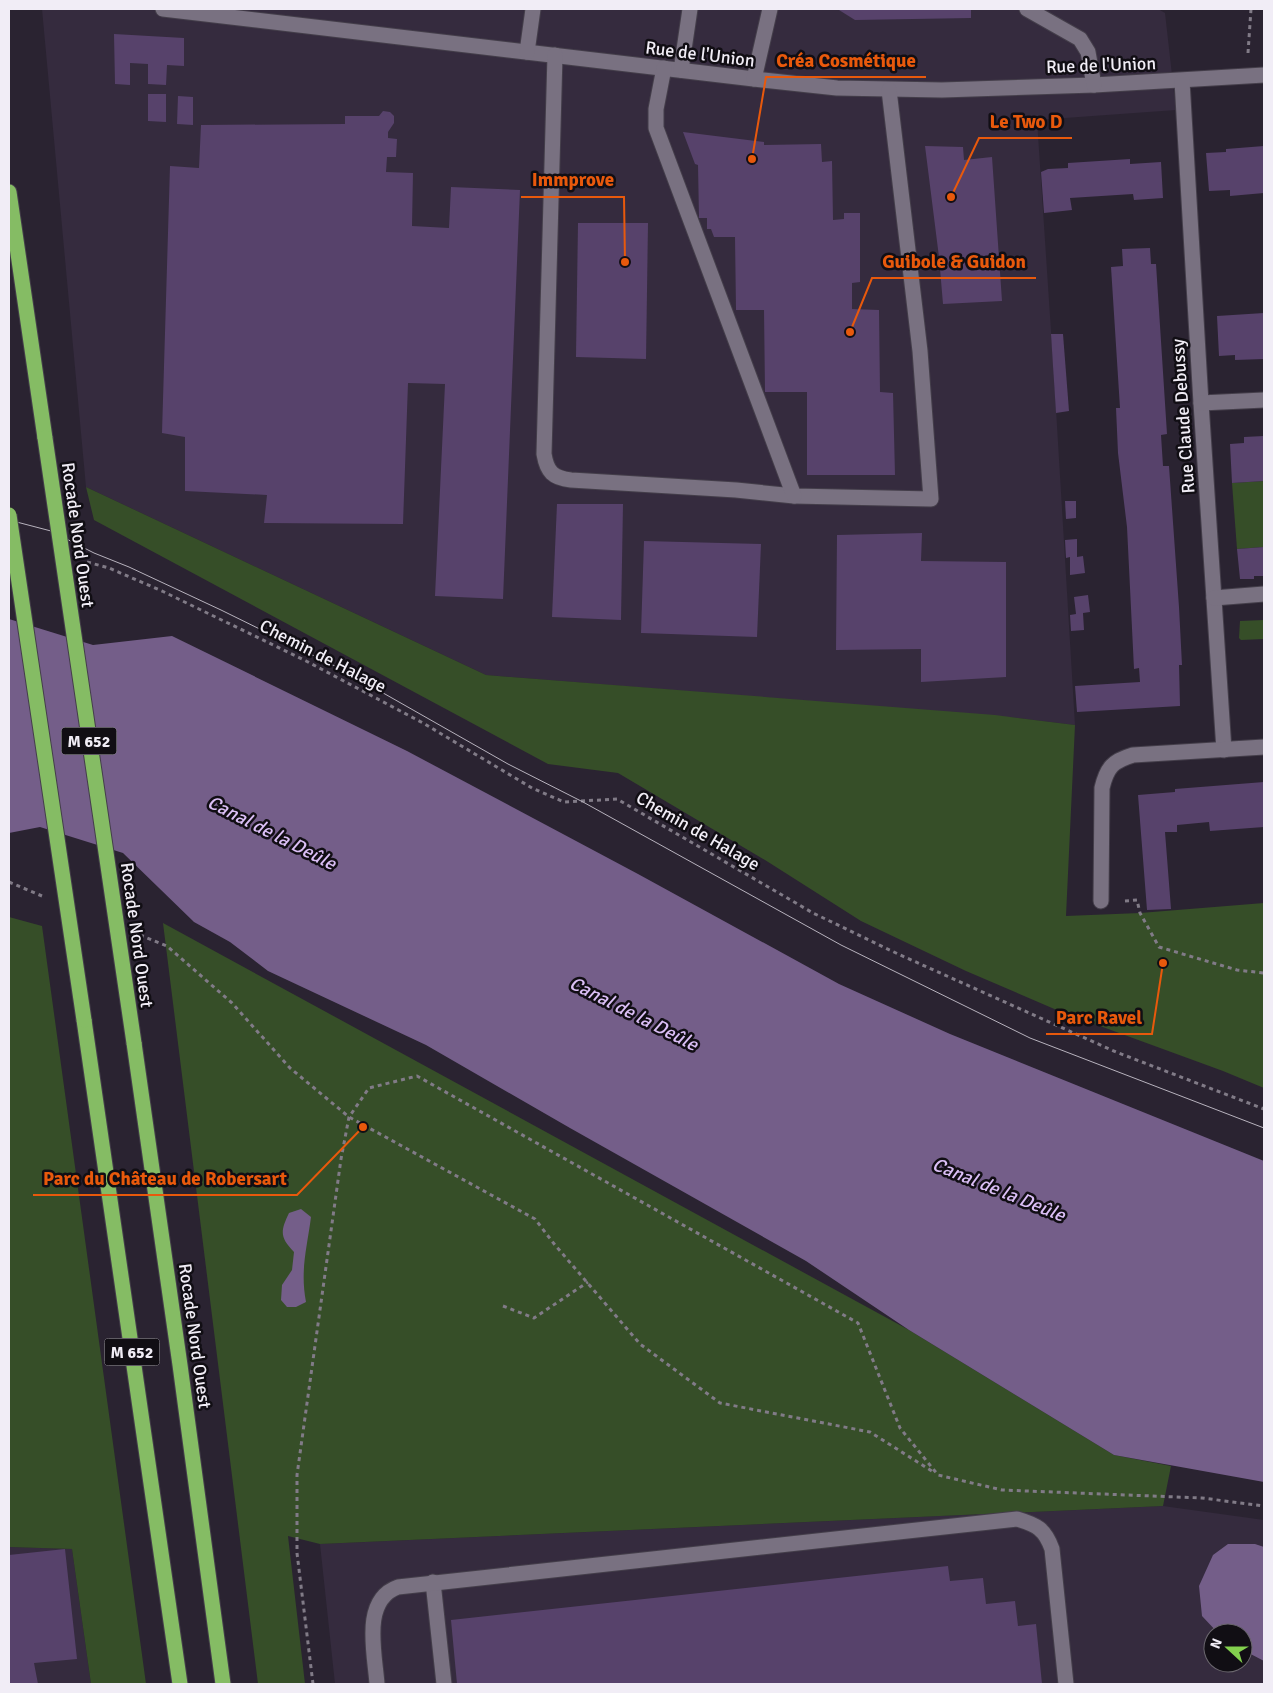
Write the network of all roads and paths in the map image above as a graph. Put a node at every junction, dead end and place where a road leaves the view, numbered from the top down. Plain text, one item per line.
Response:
1 (163, 9) edge
2 (533, 9) edge
3 (690, 9) edge
4 (770, 9) edge
5 (1027, 9) edge
6 (1251, 9) edge
7 (527, 52) junction
8 (555, 55) junction
9 (664, 68) junction
10 (681, 70) junction
11 (1264, 74) edge
12 (1246, 76) junction
13 (754, 80) junction
14 (1182, 81) junction
15 (1094, 85) junction
16 (890, 90) junction
17 (9, 192) edge
18 (1264, 400) edge
19 (1201, 403) junction
20 (794, 496) junction
21 (9, 515) edge
22 (85, 562) dead end
23 (1264, 594) edge
24 (1214, 598) junction
25 (1264, 748) edge
26 (1224, 750) junction
27 (9, 882) edge
28 (44, 896) dead end
29 (1102, 901) joint
30 (132, 932) dead end
31 (1264, 973) edge
32 (1264, 1109) edge
33 (349, 1117) junction
34 (588, 1282) junction
35 (503, 1306) dead end
36 (938, 1475) junction
37 (1264, 1506) edge
38 (433, 1582) junction
39 (180, 1684) edge
40 (223, 1684) edge
41 (313, 1684) edge
42 (377, 1684) edge
43 (444, 1684) edge
44 (1066, 1684) edge

1 - 7 street, Rue de l'Union
2 - 7 street
3 - 10 street
4 - 13 street
5 - 15 street
6 - 12 path
7 - 8 street, Rue de l'Union
8 - 9 street, Rue de l'Union
8 - 20 street
9 - 10 street, Rue de l'Union
9 - 20 street
10 - 13 street, Rue de l'Union
11 - 12 street, Rue de l'Union
12 - 14 street, Rue de l'Union
13 - 16 street, Rue de l'Union
14 - 15 street, Rue de l'Union
14 - 19 street, Rue Claude Debussy
15 - 16 street, Rue de l'Union
16 - 20 street
17 - 40 highway, Rocade Nord Ouest / M 652, bridge
18 - 19 street
19 - 24 street, Rue Claude Debussy
21 - 39 highway, M 652, bridge
22 - 32 path, Chemin de Halage
23 - 24 street
24 - 26 street, Rue Claude Debussy
25 - 26 street
26 - 29 street
27 - 28 path
29 - 31 path
30 - 33 path
33 - 34 path
33 - 36 path
33 - 41 path
34 - 35 path
34 - 36 path
36 - 37 path
38 - 42 street
38 - 43 street
38 - 44 street

